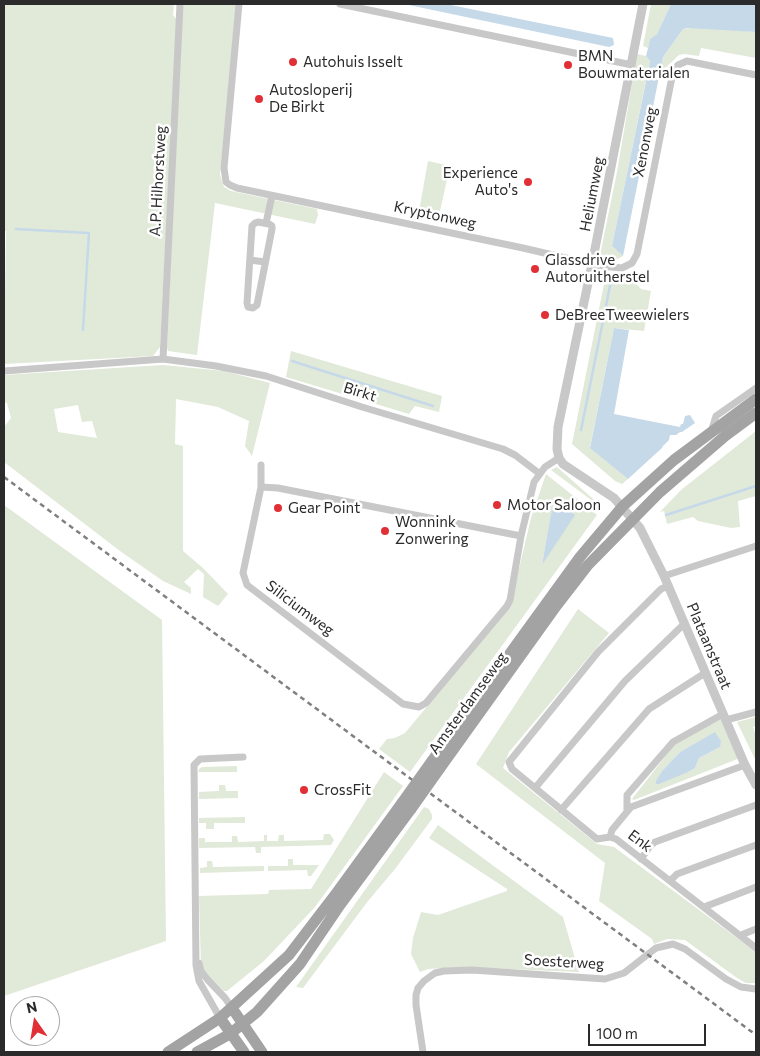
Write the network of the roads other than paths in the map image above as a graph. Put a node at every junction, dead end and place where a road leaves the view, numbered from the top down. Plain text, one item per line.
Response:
1 (180, 4) edge
2 (239, 4) edge
3 (340, 4) edge
4 (642, 4) edge
5 (632, 64) junction
6 (756, 75) edge
7 (272, 196) junction
8 (266, 223) junction
9 (250, 260) junction
10 (265, 262) junction
11 (592, 264) junction
12 (163, 359) junction
13 (4, 371) edge
14 (756, 388) edge
15 (756, 399) edge
16 (756, 413) edge
17 (711, 432) junction
18 (559, 458) junction
19 (260, 465) dead end
20 (540, 474) junction
21 (261, 487) junction
22 (623, 506) junction
23 (633, 519) junction
24 (521, 536) junction
25 (756, 546) edge
26 (664, 576) junction
27 (668, 586) junction
28 (684, 624) junction
29 (705, 673) junction
30 (756, 712) edge
31 (725, 717) junction
32 (243, 757) dead end
33 (436, 765) junction
34 (745, 765) junction
35 (756, 786) edge
36 (535, 788) junction
37 (756, 805) edge
38 (406, 806) junction
39 (561, 810) junction
40 (627, 811) junction
41 (610, 837) junction
42 (756, 845) edge
43 (641, 859) junction
44 (670, 880) junction
45 (756, 887) edge
46 (704, 907) junction
47 (756, 929) edge
48 (740, 936) junction
49 (756, 948) edge
50 (196, 955) junction
51 (756, 989) edge
52 (232, 1008) junction
53 (220, 1018) junction
54 (243, 1024) junction
55 (230, 1034) junction
56 (168, 1052) edge
57 (197, 1052) edge
58 (244, 1052) edge
59 (262, 1052) edge
60 (423, 1052) edge

1 - 12 street, A.P. Hilhorstweg
2 - 7 street, Kryptonweg
3 - 5 street
4 - 5 street, Heliumweg
5 - 11 street, Heliumweg
6 - 11 street, Xenonweg
7 - 8 street
7 - 11 street, Kryptonweg
8 - 9 street
8 - 10 street
9 - 10 street
9 - 10 street
11 - 18 street, Heliumweg
12 - 13 street, Birkt
12 - 20 street, Birkt
14 - 17 street, Amsterdamseweg
15 - 17 main road, Amsterdamseweg
16 - 23 main road, Amsterdamseweg
17 - 22 main road, Amsterdamseweg
18 - 20 street, Siliciumweg
18 - 22 street
19 - 21 street, Siliciumweg
20 - 24 street, Siliciumweg
21 - 24 street
21 - 24 street, Siliciumweg
22 - 23 street, Plataanstraat
22 - 33 main road, Amsterdamseweg
23 - 26 street, Plataanstraat
23 - 33 main road, Amsterdamseweg
25 - 26 street
26 - 27 street, Plataanstraat
27 - 28 street, Plataanstraat
27 - 36 street, Enk
28 - 29 street, Plataanstraat
28 - 36 street
29 - 31 street, Plataanstraat
29 - 39 street
30 - 31 street
31 - 34 street, Plataanstraat
31 - 40 street
32 - 50 street
33 - 38 main road, Amsterdamseweg, bridge
34 - 35 street, Plataanstraat
34 - 40 street
36 - 39 street, Enk
37 - 43 street
38 - 52 main road, Amsterdamseweg
38 - 54 main road, Amsterdamseweg
39 - 41 street, Enk
40 - 41 street
41 - 43 street, Enk
42 - 44 street
43 - 44 street, Enk
44 - 46 street, Enk
45 - 46 street
46 - 48 street, Enk
47 - 48 street
48 - 49 street, Enk
50 - 52 street
50 - 53 street
51 - 60 street, Soesterweg
52 - 53 main road, Amsterdamseweg
52 - 54 main road
53 - 55 main road
53 - 56 main road, Amsterdamseweg
54 - 55 main road, Amsterdamseweg
54 - 59 main road
55 - 57 main road, Amsterdamseweg
55 - 58 main road

